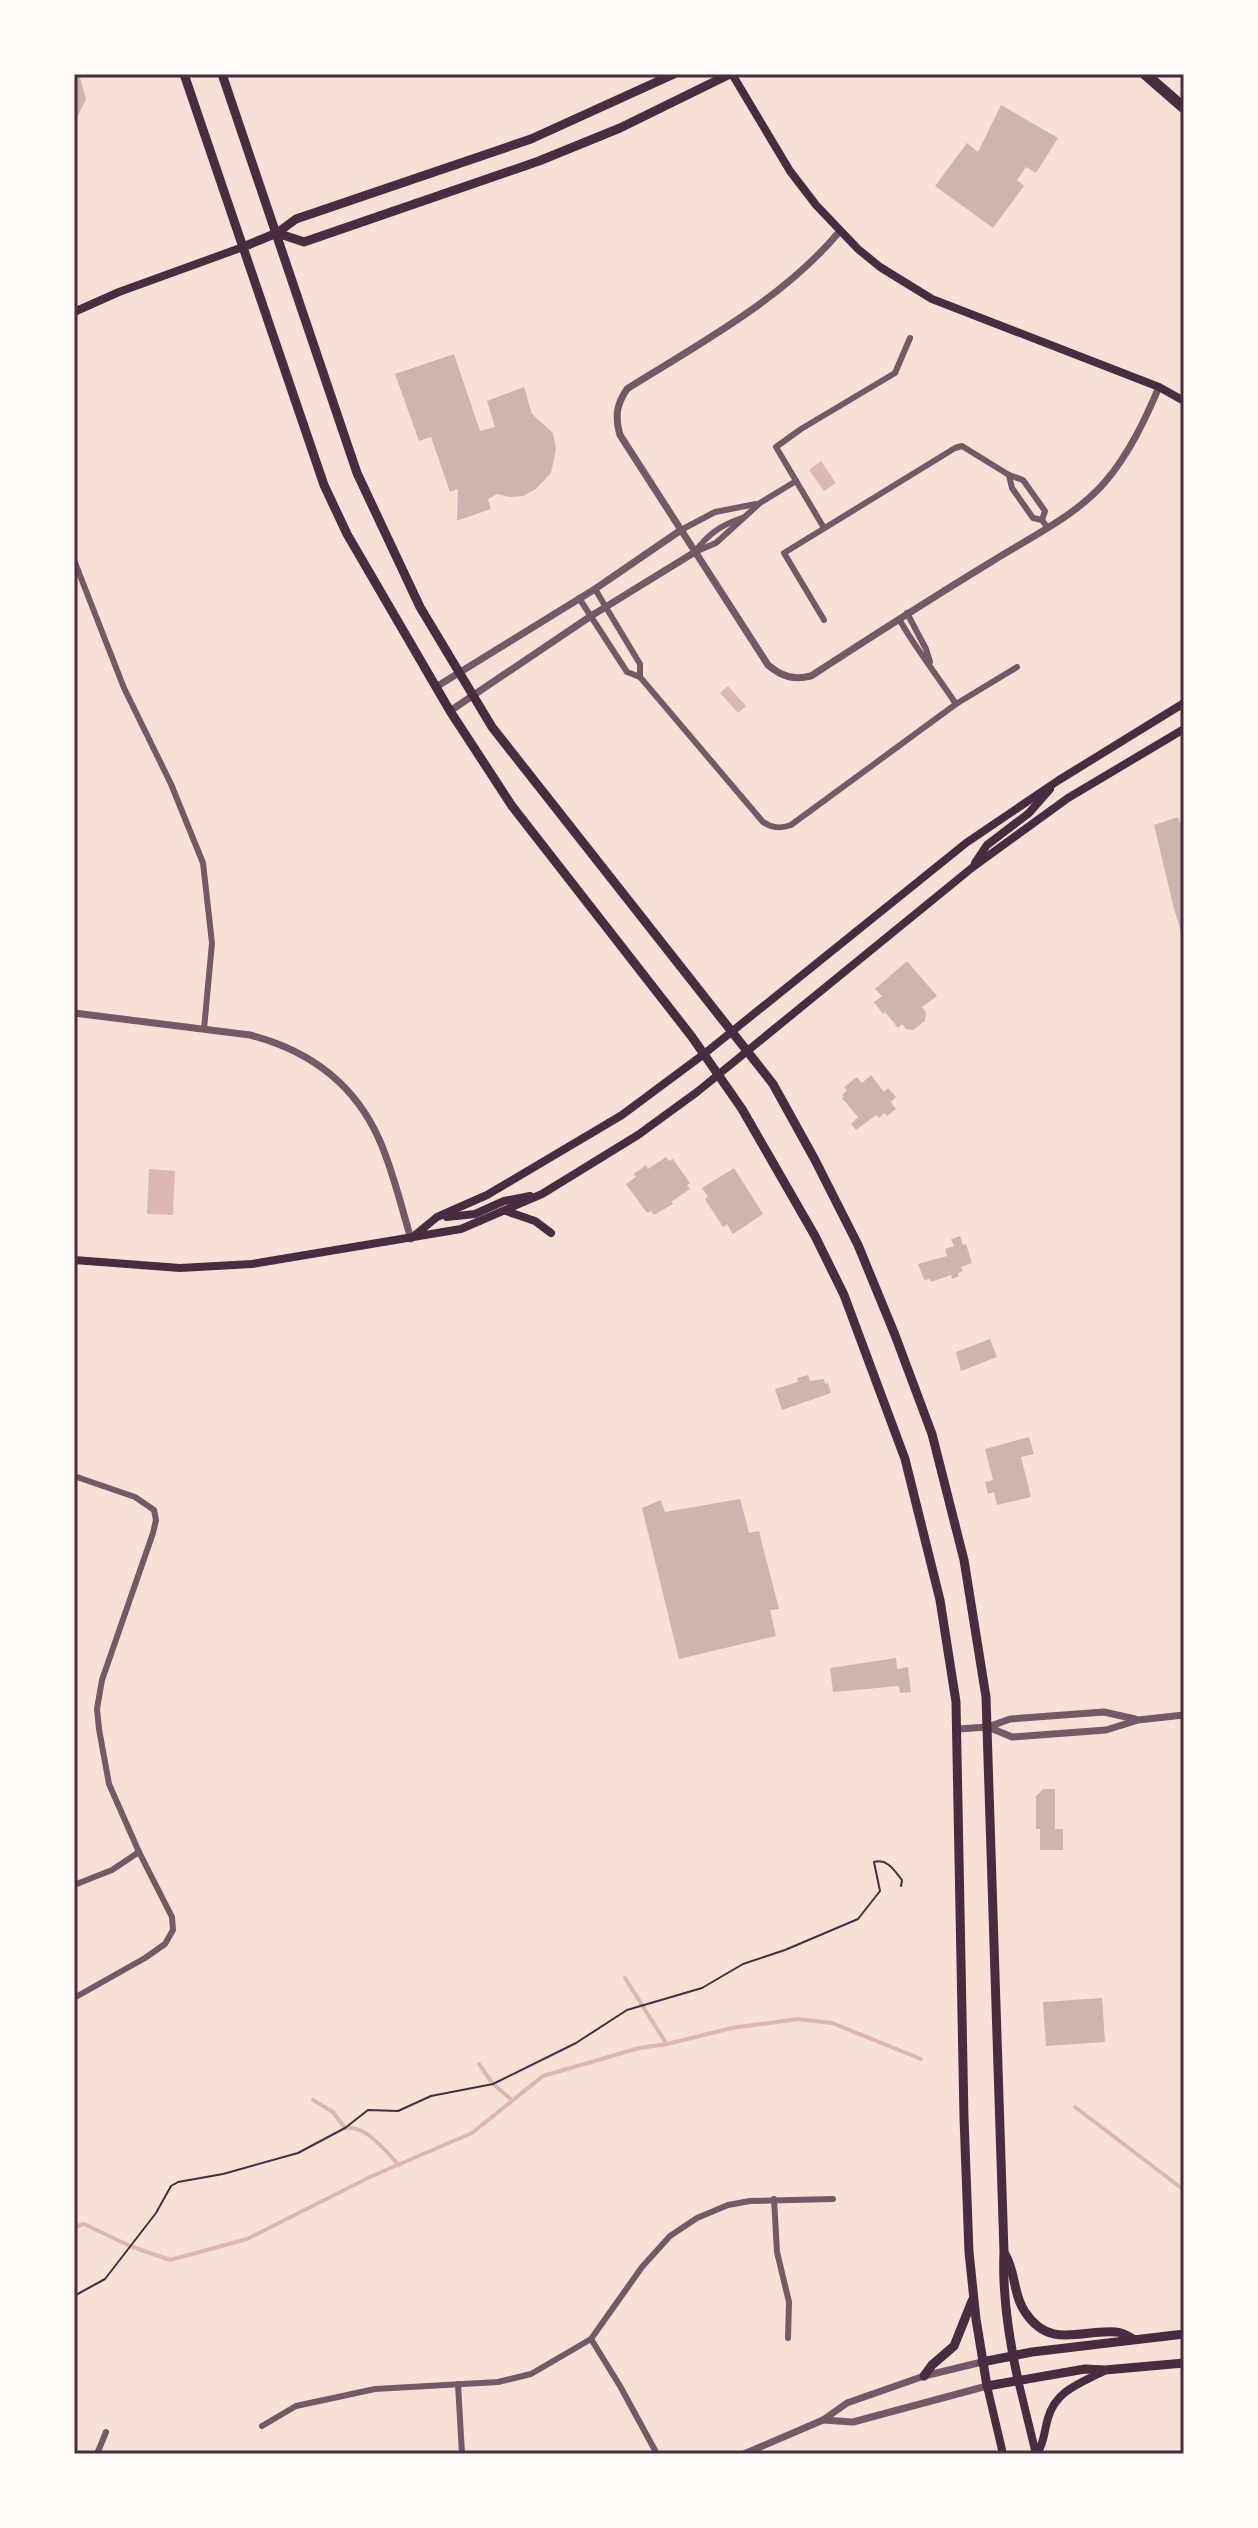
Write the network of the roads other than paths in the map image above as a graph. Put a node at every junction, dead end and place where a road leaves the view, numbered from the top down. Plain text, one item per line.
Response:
1 (184, 74) edge
2 (222, 74) edge
3 (674, 74) edge
4 (731, 74) edge
5 (1145, 74) edge
6 (1184, 108) edge
7 (840, 231) junction
8 (277, 233) junction
9 (243, 247) junction
10 (74, 312) edge
11 (910, 338) dead end
12 (1159, 387) junction
13 (1184, 401) edge
14 (1009, 475) junction
15 (796, 481) junction
16 (760, 503) junction
17 (746, 517) junction
18 (1044, 523) junction
19 (824, 528) junction
20 (681, 530) junction
21 (695, 552) junction
22 (74, 560) edge
23 (595, 589) junction
24 (579, 598) junction
25 (605, 607) junction
26 (907, 613) junction
27 (591, 616) junction
28 (899, 619) junction
29 (824, 620) dead end
30 (930, 662) junction
31 (1017, 667) dead end
32 (459, 672) junction
33 (640, 677) junction
34 (436, 687) junction
35 (473, 695) junction
36 (1184, 703) edge
37 (956, 704) junction
38 (450, 711) junction
39 (1184, 729) edge
40 (1059, 780) junction
41 (973, 867) junction
42 (74, 1013) edge
43 (204, 1029) junction
44 (732, 1030) junction
45 (748, 1051) junction
46 (704, 1054) junction
47 (719, 1074) junction
48 (542, 1194) junction
49 (505, 1211) junction
50 (437, 1217) junction
51 (551, 1233) dead end
52 (411, 1239) junction
53 (74, 1260) edge
54 (74, 1476) edge
55 (1184, 1715) edge
56 (1138, 1720) junction
57 (988, 1727) junction
58 (958, 1729) junction
59 (139, 1852) junction
60 (74, 1885) edge
61 (74, 1998) edge
62 (774, 2199) junction
63 (833, 2199) dead end
64 (1004, 2252) junction
65 (973, 2298) junction
66 (1184, 2334) edge
67 (788, 2338) dead end
68 (591, 2339) junction
69 (1133, 2339) junction
70 (1012, 2355) junction
71 (982, 2362) junction
72 (1184, 2363) edge
73 (1105, 2370) junction
74 (924, 2376) junction
75 (1018, 2380) junction
76 (458, 2384) junction
77 (987, 2386) junction
78 (823, 2420) junction
79 (262, 2426) dead end
80 (106, 2432) dead end
81 (755, 2452) edge
82 (97, 2454) edge
83 (462, 2454) edge
84 (657, 2454) edge
85 (744, 2454) edge
86 (1003, 2454) edge
87 (1037, 2454) edge

1 - 9 main road
2 - 8 main road
3 - 8 main road
4 - 7 main road
4 - 8 main road
5 - 6 highway
7 - 12 main road
7 - 20 street
8 - 9 main road
8 - 32 main road
9 - 10 main road
9 - 34 main road
11 - 15 street
12 - 13 main road
12 - 18 street
14 - 18 street
14 - 18 street
14 - 19 street
15 - 16 street
15 - 19 street
16 - 17 street
16 - 20 street
17 - 21 street
17 - 21 street
18 - 26 street
19 - 29 street
20 - 21 street
20 - 23 street
21 - 25 street
21 - 28 street
22 - 43 street
23 - 24 street
23 - 25 street
24 - 27 street
24 - 32 street
25 - 27 street
25 - 33 street
26 - 28 street
26 - 30 street
27 - 33 street
27 - 35 street
28 - 30 street
30 - 37 street
31 - 37 street
32 - 34 street
32 - 35 main road
33 - 37 street
34 - 38 main road
35 - 38 street
35 - 44 main road
36 - 40 main road
38 - 46 main road
39 - 41 main road
40 - 41 main road
40 - 44 main road
41 - 45 main road
42 - 43 street
43 - 52 street
44 - 45 main road
44 - 46 main road
45 - 47 main road
45 - 57 main road
46 - 47 main road
46 - 50 main road
47 - 48 main road
47 - 58 main road
48 - 49 main road
48 - 50 main road
49 - 51 main road
49 - 52 main road
50 - 52 main road
52 - 53 main road
54 - 59 street
55 - 56 street
56 - 57 street
56 - 57 street
57 - 58 street
57 - 64 main road
58 - 65 main road
59 - 60 street
59 - 61 street
62 - 63 street
62 - 67 street
62 - 68 street
64 - 69 main road
64 - 70 main road
65 - 71 main road
65 - 74 main road
66 - 69 main road
68 - 76 street
68 - 84 street
69 - 70 main road
70 - 71 main road
70 - 75 main road
71 - 74 street
71 - 77 main road
72 - 73 main road
73 - 75 main road
73 - 87 main road
74 - 78 street
75 - 77 main road
75 - 87 main road
76 - 79 street
76 - 83 street
77 - 78 street
77 - 86 main road
78 - 81 street
80 - 82 street
81 - 85 street

